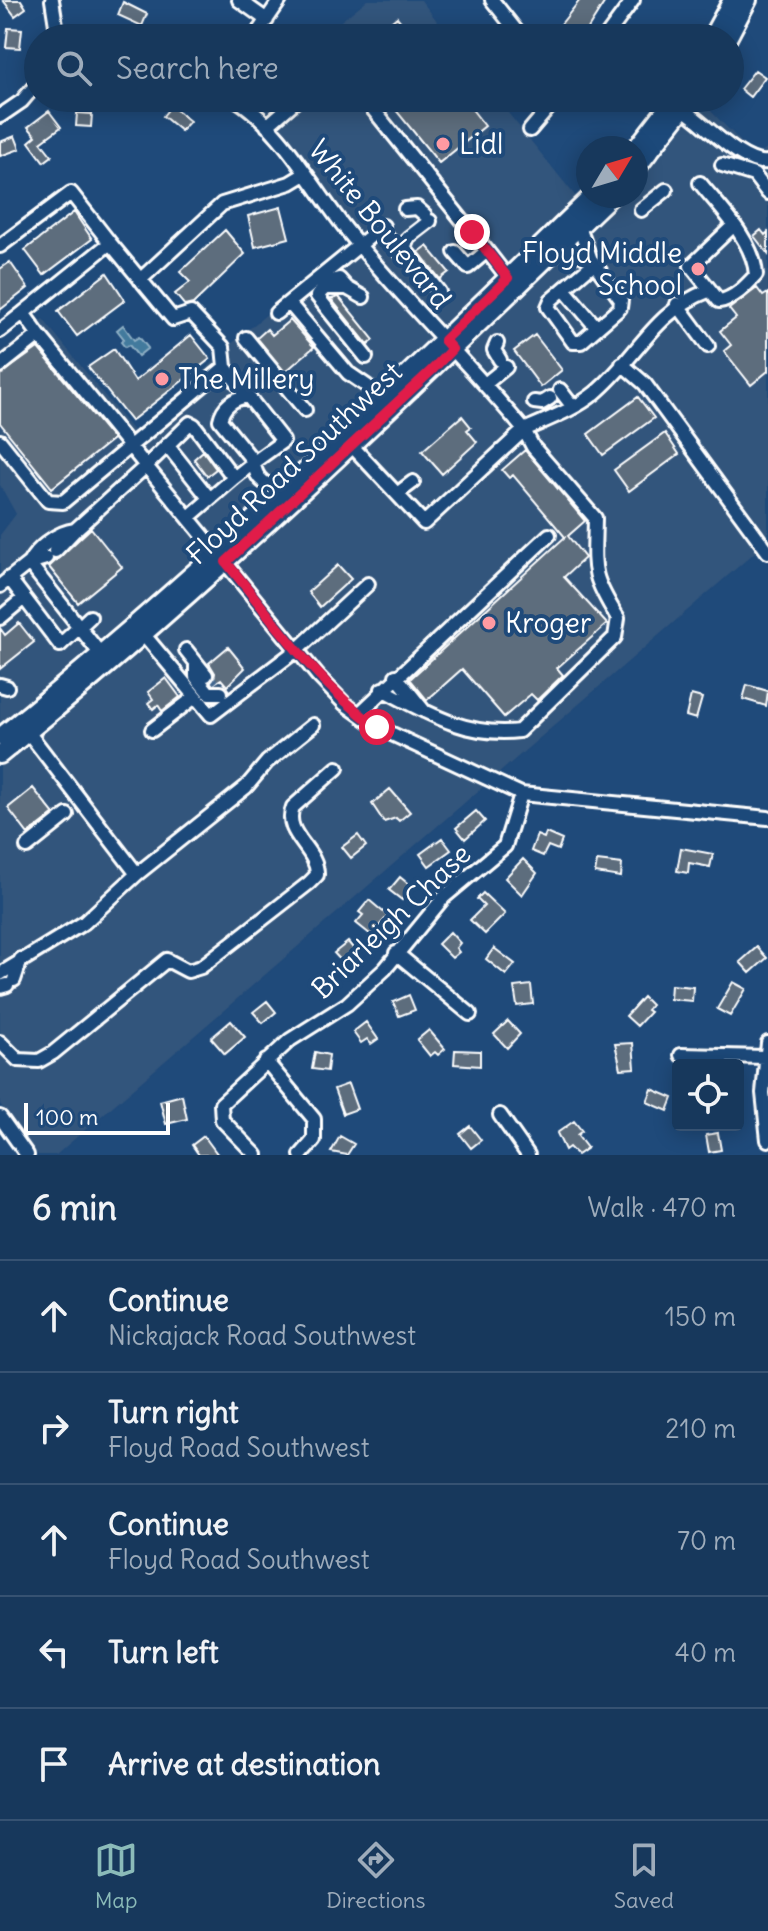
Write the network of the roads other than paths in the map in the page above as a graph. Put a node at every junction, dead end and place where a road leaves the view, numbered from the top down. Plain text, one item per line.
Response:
1 (52, 0) edge
2 (239, 0) edge
3 (280, 0) edge
4 (492, 0) edge
5 (633, 0) edge
6 (732, 0) edge
7 (748, 0) edge
8 (267, 20) junction
9 (57, 24) edge
10 (264, 24) edge
11 (511, 24) edge
12 (615, 24) edge
13 (719, 24) edge
14 (735, 24) edge
15 (24, 99) edge
16 (250, 112) edge
17 (283, 112) edge
18 (375, 112) edge
19 (545, 112) edge
20 (673, 112) edge
21 (676, 112) edge
22 (694, 112) edge
23 (0, 116) edge
24 (267, 126) junction
25 (530, 130) dead end
26 (648, 136) edge
27 (648, 152) edge
28 (768, 162) edge
29 (722, 165) dead end
30 (305, 174) junction
31 (700, 183) dead end
32 (666, 190) dead end
33 (768, 193) edge
34 (580, 208) edge
35 (599, 208) edge
36 (405, 209) dead end
37 (641, 210) dead end
38 (427, 218) junction
39 (734, 225) junction
40 (579, 227) junction
41 (705, 231) dead end
42 (715, 242) junction
43 (110, 243) junction
44 (394, 244) junction
45 (360, 245) junction
46 (560, 245) junction
47 (0, 246) edge
48 (745, 247) junction
49 (487, 251) junction
50 (455, 252) dead end
51 (593, 261) junction
52 (508, 278) junction
53 (140, 280) junction
54 (564, 289) junction
55 (708, 291) junction
56 (363, 297) dead end
57 (289, 303) junction
58 (677, 304) junction
59 (23, 313) junction
60 (276, 313) dead end
61 (597, 328) junction
62 (0, 331) edge
63 (39, 335) junction
64 (246, 338) dead end
65 (497, 343) dead end
66 (448, 345) junction
67 (708, 346) dead end
68 (622, 364) junction
69 (0, 366) edge
70 (225, 367) junction
71 (348, 373) junction
72 (485, 384) junction
73 (248, 396) junction
74 (379, 402) junction
75 (534, 402) dead end
76 (573, 407) junction
77 (305, 410) dead end
78 (524, 430) junction
79 (171, 440) junction
80 (0, 441) edge
81 (130, 444) junction
82 (352, 446) junction
83 (254, 462) junction
84 (146, 466) junction
85 (234, 478) junction
86 (413, 482) dead end
87 (285, 489) junction
88 (397, 494) junction
89 (209, 498) junction
90 (189, 517) junction
91 (75, 530) junction
92 (549, 535) dead end
93 (768, 552) edge
94 (221, 557) junction
95 (29, 563) junction
96 (4, 582) edge
97 (368, 584) dead end
98 (24, 598) junction
99 (90, 617) dead end
100 (0, 618) edge
101 (80, 628) junction
102 (145, 636) junction
103 (298, 649) junction
104 (186, 650) dead end
105 (102, 656) junction
106 (196, 663) junction
107 (396, 676) junction
108 (217, 689) junction
109 (382, 689) junction
110 (195, 697) junction
111 (425, 712) junction
112 (359, 714) junction
113 (313, 725) dead end
114 (152, 730) dead end
115 (28, 732) junction
116 (0, 737) edge
117 (0, 755) edge
118 (337, 768) dead end
119 (521, 794) junction
120 (67, 815) dead end
121 (768, 818) edge
122 (27, 847) dead end
123 (137, 874) junction
124 (396, 953) junction
125 (5, 981) edge
126 (470, 1014) dead end
127 (0, 1042) edge
128 (768, 1043) edge
129 (681, 1055) dead end
130 (765, 1057) junction
131 (266, 1061) junction
132 (500, 1115) dead end
133 (0, 1117) edge
134 (768, 1140) edge
135 (27, 1155) edge
136 (256, 1155) edge
137 (301, 1155) edge
138 (528, 1155) edge

1 - 9 street
2 - 8 street
3 - 8 street
4 - 11 street
5 - 12 street
6 - 13 main road
7 - 14 main road
8 - 10 street
15 - 23 street
16 - 24 street, White Boulevard
17 - 24 street
18 - 49 street
19 - 25 street
20 - 26 main road
21 - 27 main road
22 - 28 street
24 - 30 street, White Boulevard
29 - 33 street
30 - 45 street, White Boulevard
30 - 53 street
31 - 39 street
32 - 37 street
34 - 52 main road, Floyd Road Southwest
35 - 40 main road, Floyd Road Southwest
36 - 38 street
38 - 44 street
38 - 44 street
39 - 42 street
39 - 48 street
40 - 46 main road, Floyd Road Southwest
40 - 51 street
41 - 42 street
42 - 48 street
42 - 55 street
43 - 47 street
43 - 53 street
43 - 59 street
44 - 45 street
45 - 57 street
45 - 66 street, White Boulevard
46 - 51 street
46 - 66 main road, Floyd Road Southwest
48 - 55 street
49 - 50 street
49 - 52 street
51 - 54 street
51 - 61 street
52 - 66 main road, Floyd Road Southwest
53 - 70 street
54 - 61 street
54 - 61 street
55 - 58 street
56 - 71 street
57 - 60 street
57 - 71 street
58 - 67 street
58 - 68 street
59 - 62 street
59 - 63 street
63 - 69 street
63 - 81 street
64 - 77 street
65 - 72 street
66 - 72 street, White Boulevard
66 - 74 main road, Floyd Road Southwest
66 - 82 main road, Floyd Road Southwest
68 - 76 street
68 - 93 street
70 - 73 street
70 - 81 street
71 - 74 street
72 - 78 street, White Boulevard
73 - 83 street
73 - 83 street
74 - 87 main road, Floyd Road Southwest
75 - 76 street
76 - 78 street
78 - 88 street
78 - 111 street, White Boulevard
79 - 84 street
79 - 85 street
79 - 89 street
80 - 81 street
81 - 84 street
82 - 88 street
82 - 94 main road, Floyd Road Southwest
83 - 85 street
83 - 87 street
84 - 90 street
84 - 91 street
85 - 89 street
86 - 88 street
87 - 94 main road, Floyd Road Southwest
89 - 90 street
90 - 94 street
91 - 95 street
91 - 95 street
92 - 107 street
94 - 102 main road, Floyd Road Southwest
94 - 103 street
94 - 105 main road, Floyd Road Southwest
95 - 96 street
95 - 101 street
96 - 98 street
97 - 103 street
98 - 100 street
98 - 101 street
99 - 101 street
101 - 105 street
102 - 110 street
102 - 115 main road, Floyd Road Southwest
103 - 108 street
103 - 112 street
104 - 106 street
105 - 116 main road, Floyd Road Southwest
106 - 108 street
106 - 108 street
107 - 109 street
107 - 111 street
108 - 110 street
109 - 111 street, White Boulevard
109 - 112 street
110 - 114 street
112 - 119 street
113 - 123 street
115 - 117 main road, Floyd Road Southwest
115 - 123 street
118 - 127 street
119 - 121 street
119 - 124 street, Briarleigh Chase
120 - 122 street
123 - 125 street
124 - 126 street
124 - 131 street, Briarleigh Chase
128 - 130 street
129 - 130 street
130 - 134 street
131 - 136 street, Briarleigh Chase
131 - 137 street
132 - 138 street
133 - 135 street

